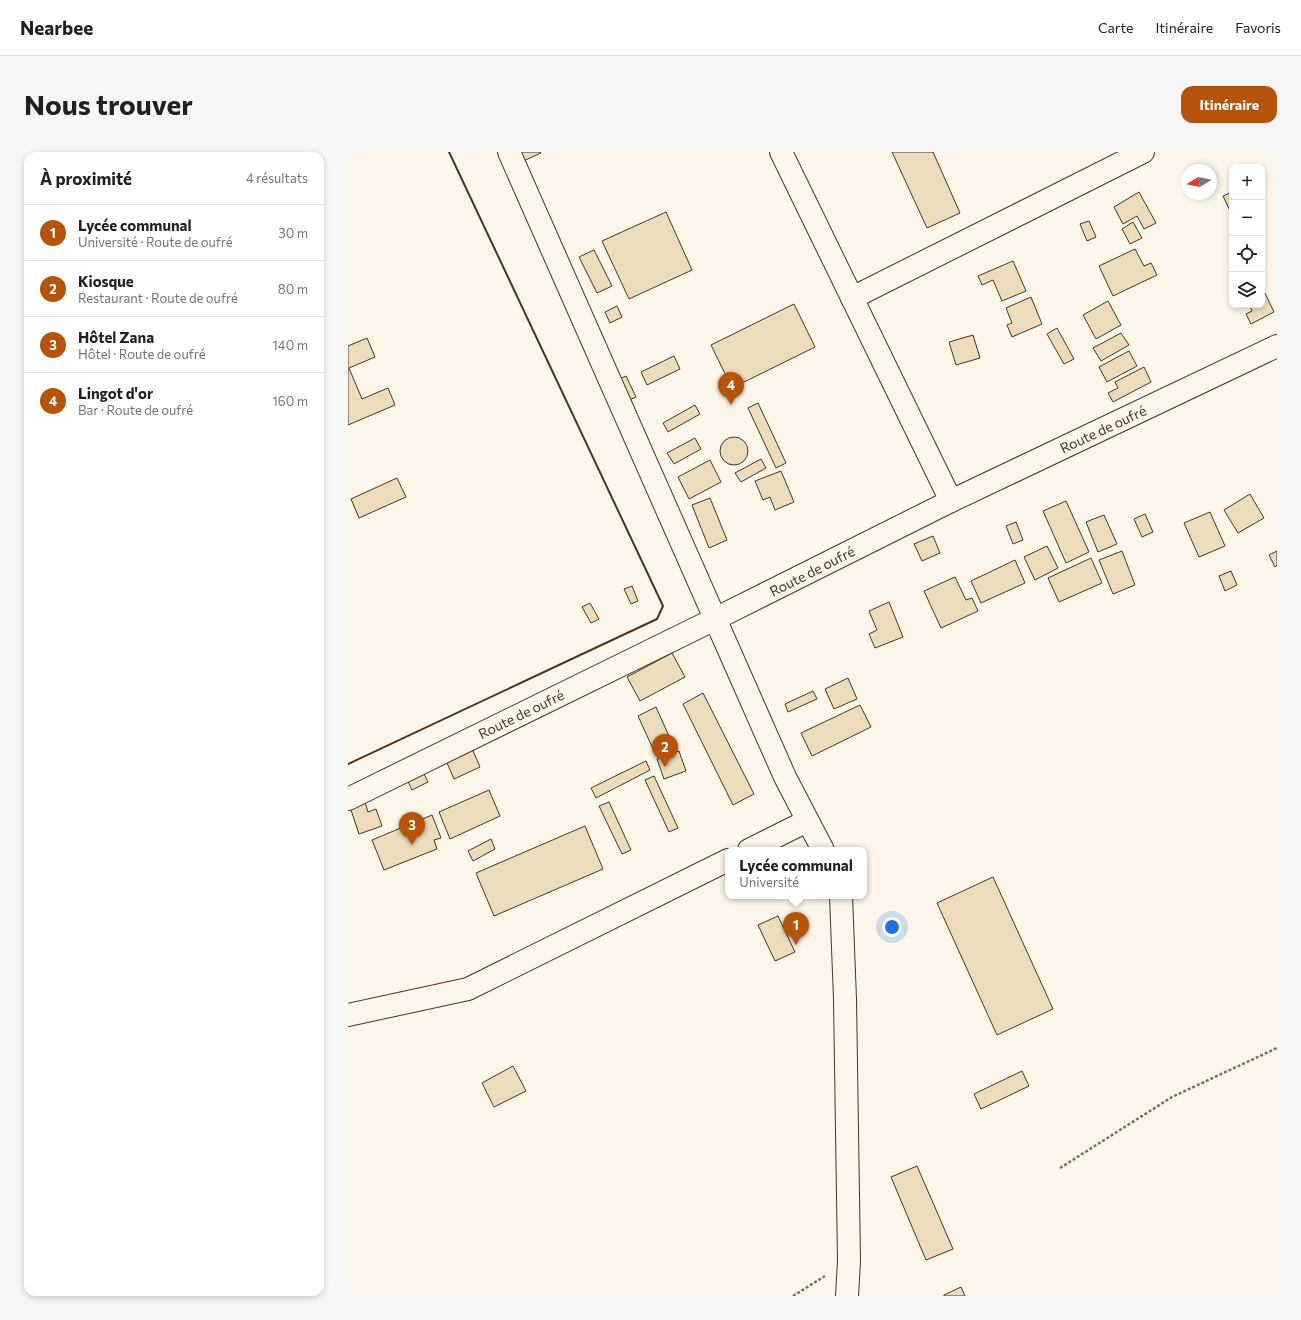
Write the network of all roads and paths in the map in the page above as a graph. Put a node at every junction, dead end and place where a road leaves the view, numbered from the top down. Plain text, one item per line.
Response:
1 (509, 152) edge
2 (781, 152) edge
3 (1143, 152) edge
4 (852, 298) junction
5 (1277, 346) edge
6 (951, 501) junction
7 (715, 619) junction
8 (348, 799) edge
9 (807, 821) junction
10 (755, 847) edge
11 (821, 847) edge
12 (725, 862) edge
13 (841, 899) edge
14 (348, 1014) edge
15 (1277, 1048) edge
16 (1060, 1168) dead end
17 (849, 1261) junction
18 (793, 1296) edge
19 (847, 1296) edge

1 - 7 street
2 - 4 street
3 - 4 street
4 - 6 street
5 - 6 street, Route de oufré
6 - 7 street, Route de oufré
7 - 8 street, Route de oufré
7 - 9 street
9 - 10 street
9 - 11 street
12 - 14 street
13 - 17 street
15 - 16 path
17 - 18 path
17 - 19 street

